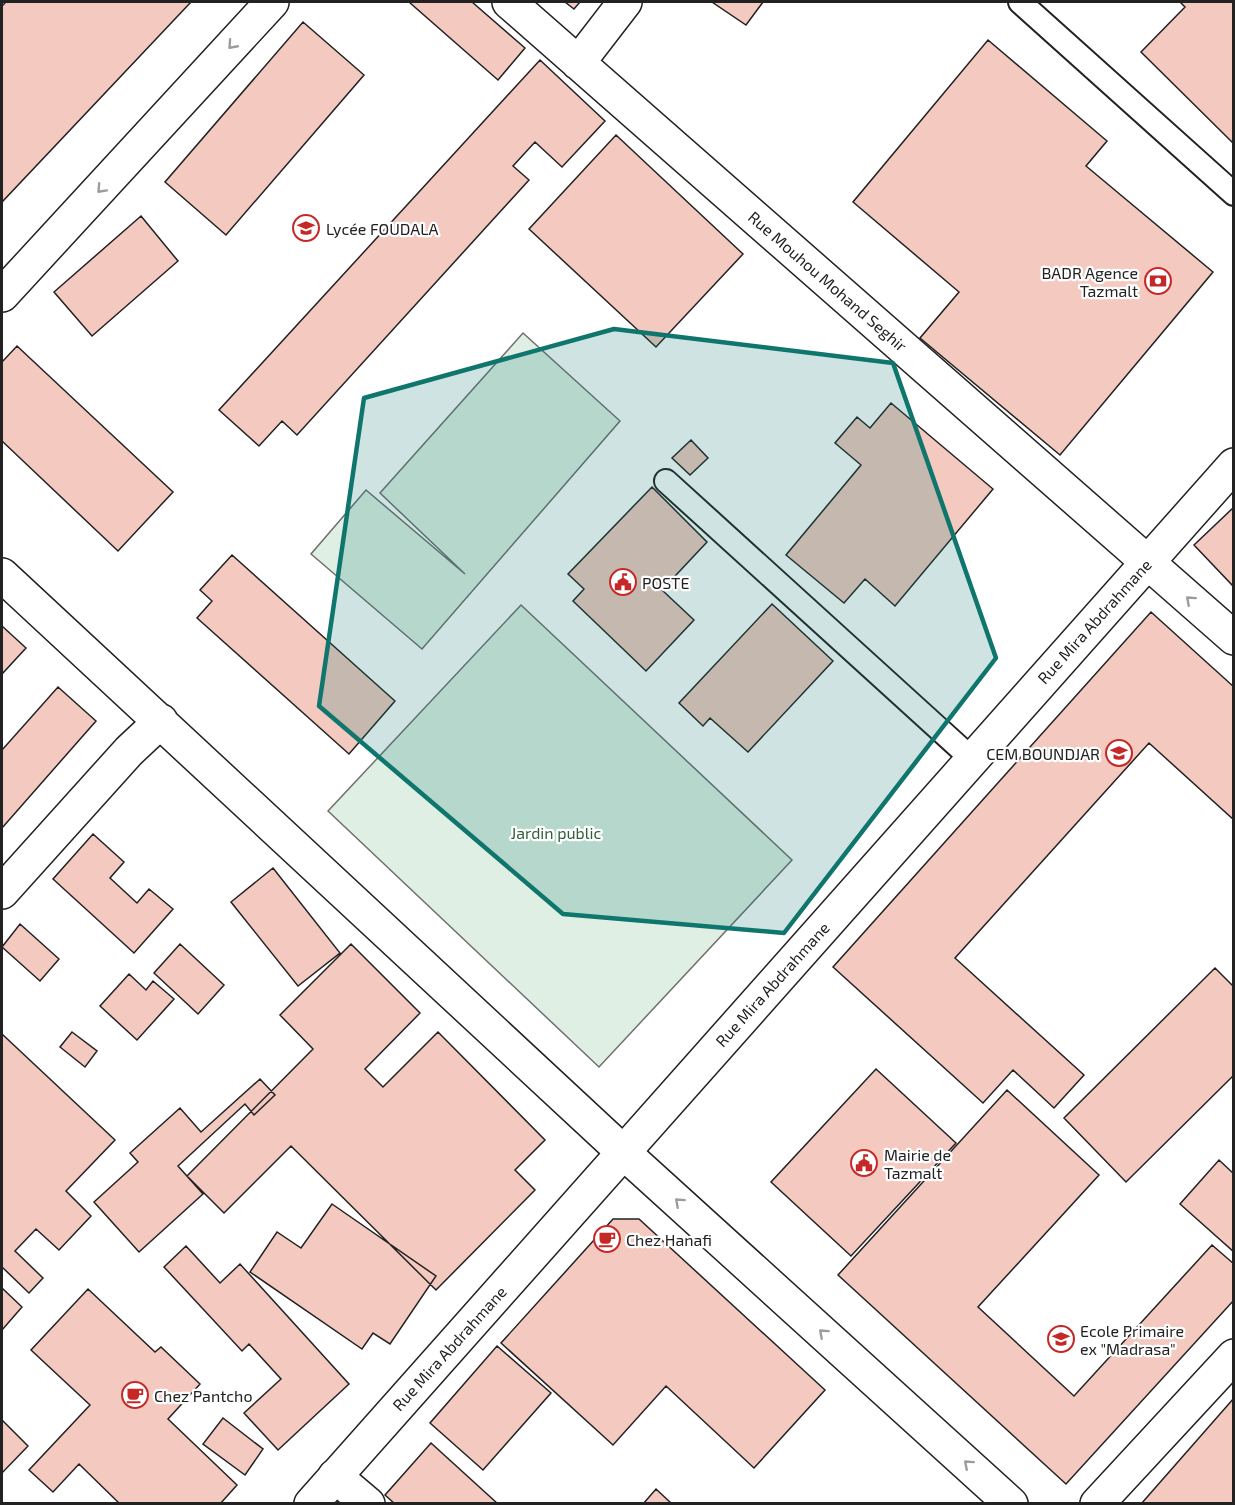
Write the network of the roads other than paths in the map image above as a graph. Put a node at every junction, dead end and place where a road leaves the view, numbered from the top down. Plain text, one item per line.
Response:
1 (272, 2) edge
2 (509, 2) edge
3 (625, 2) edge
4 (1020, 2) edge
5 (578, 63) junction
6 (1233, 194) edge
7 (2, 295) edge
8 (1233, 465) edge
9 (666, 481) dead end
10 (1147, 561) junction
11 (2, 575) edge
12 (1233, 638) edge
13 (161, 722) junction
14 (972, 759) junction
15 (2, 892) edge
16 (623, 1152) junction
17 (1233, 1356) edge
18 (335, 1476) junction
19 (310, 1503) edge
20 (368, 1503) edge
21 (1011, 1503) edge
22 (1097, 1503) edge

1 -> 7 street
2 - 5 street, Rue Mouhou Mohand Seghir
3 - 5 street
4 - 6 lane
5 - 10 street, Rue Mouhou Mohand Seghir
8 - 10 street, Rue Mira Abdrahmane
9 - 14 lane
12 -> 10 street, Rue Mouhou Mohand Seghir
10 - 14 street, Rue Mira Abdrahmane
11 - 13 street
13 - 15 street
13 - 16 street
14 - 16 street, Rue Mira Abdrahmane
16 - 18 street, Rue Mira Abdrahmane
21 -> 16 street
17 - 22 street
18 - 19 street, Rue Mira Abdrahmane
18 - 20 street

